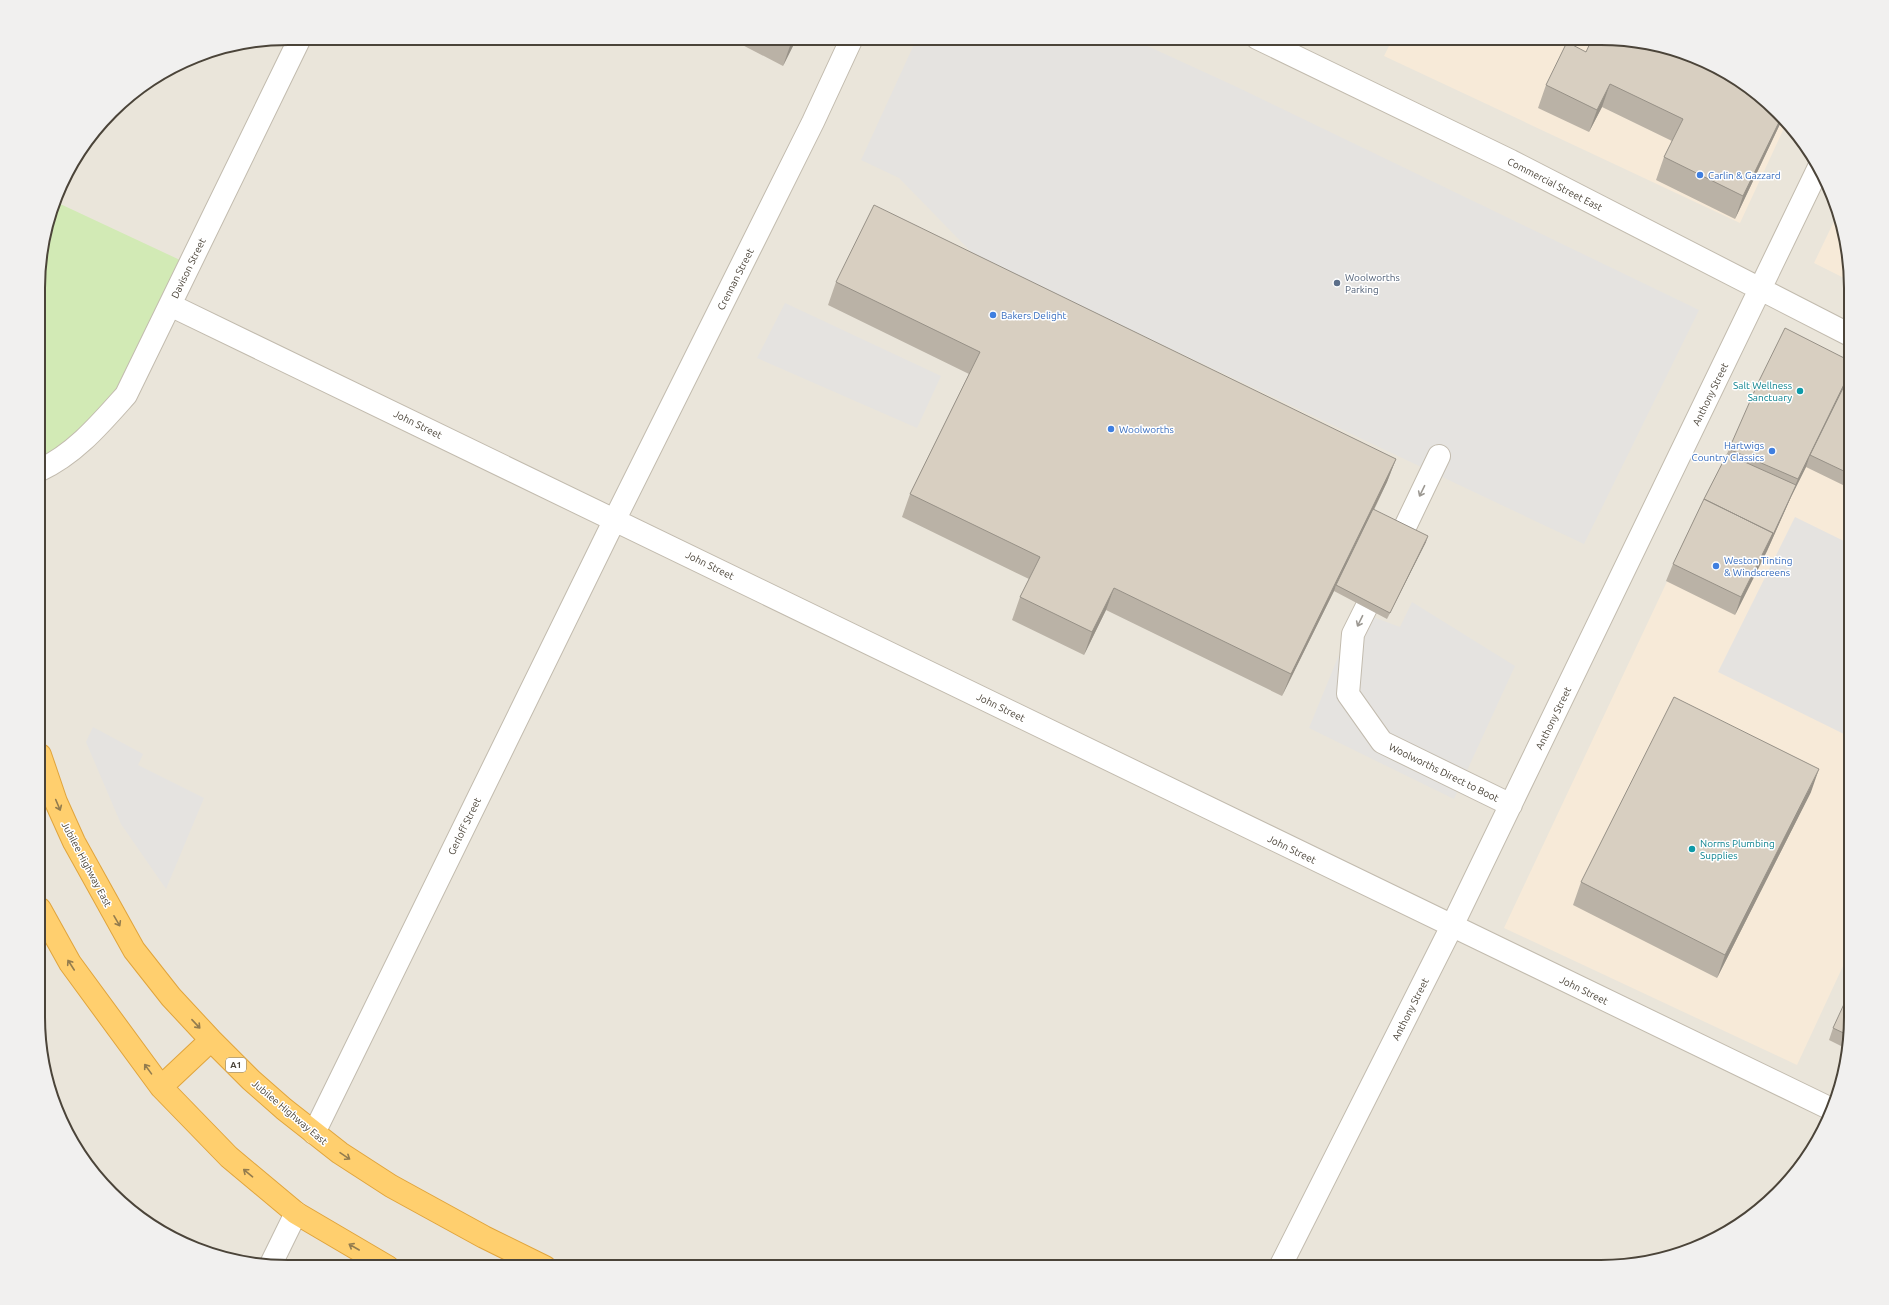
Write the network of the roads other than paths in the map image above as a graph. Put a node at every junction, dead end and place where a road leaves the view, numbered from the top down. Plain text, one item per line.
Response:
1 (297, 45) edge
2 (849, 45) edge
3 (1271, 45) edge
4 (1815, 174) edge
5 (1760, 290) junction
6 (170, 305) junction
7 (1844, 332) edge
8 (1439, 456) dead end
9 (45, 468) edge
10 (615, 519) junction
11 (45, 770) edge
12 (1511, 805) junction
13 (45, 918) edge
14 (1452, 926) junction
15 (211, 1040) junction
16 (161, 1087) junction
17 (1827, 1107) edge
18 (314, 1133) junction
19 (296, 1214) junction
20 (273, 1259) edge
21 (377, 1260) edge
22 (530, 1260) edge
23 (1284, 1260) edge

1 - 6 street, Davison Street
2 - 10 street, Crennan Street
3 - 5 street, Commercial Street East
4 - 5 street, Anthony Street
5 - 7 street, Commercial Street East
5 - 12 street, Anthony Street
6 - 9 street, Davison Street
6 - 10 street, John Street
8 -> 12 street, Woolworths Direct to Boot
10 - 14 street, John Street
10 - 18 street, Gerloff Street
11 -> 15 highway, Jubilee Highway East / A1
12 - 14 street, Anthony Street
16 -> 13 highway
14 - 17 street, John Street
14 - 23 street, Anthony Street
15 - 16 highway
15 - 18 highway, Jubilee Highway East / A1
19 -> 16 highway
18 -> 22 highway, Jubilee Highway East / A1
19 - 20 street
21 -> 19 highway

